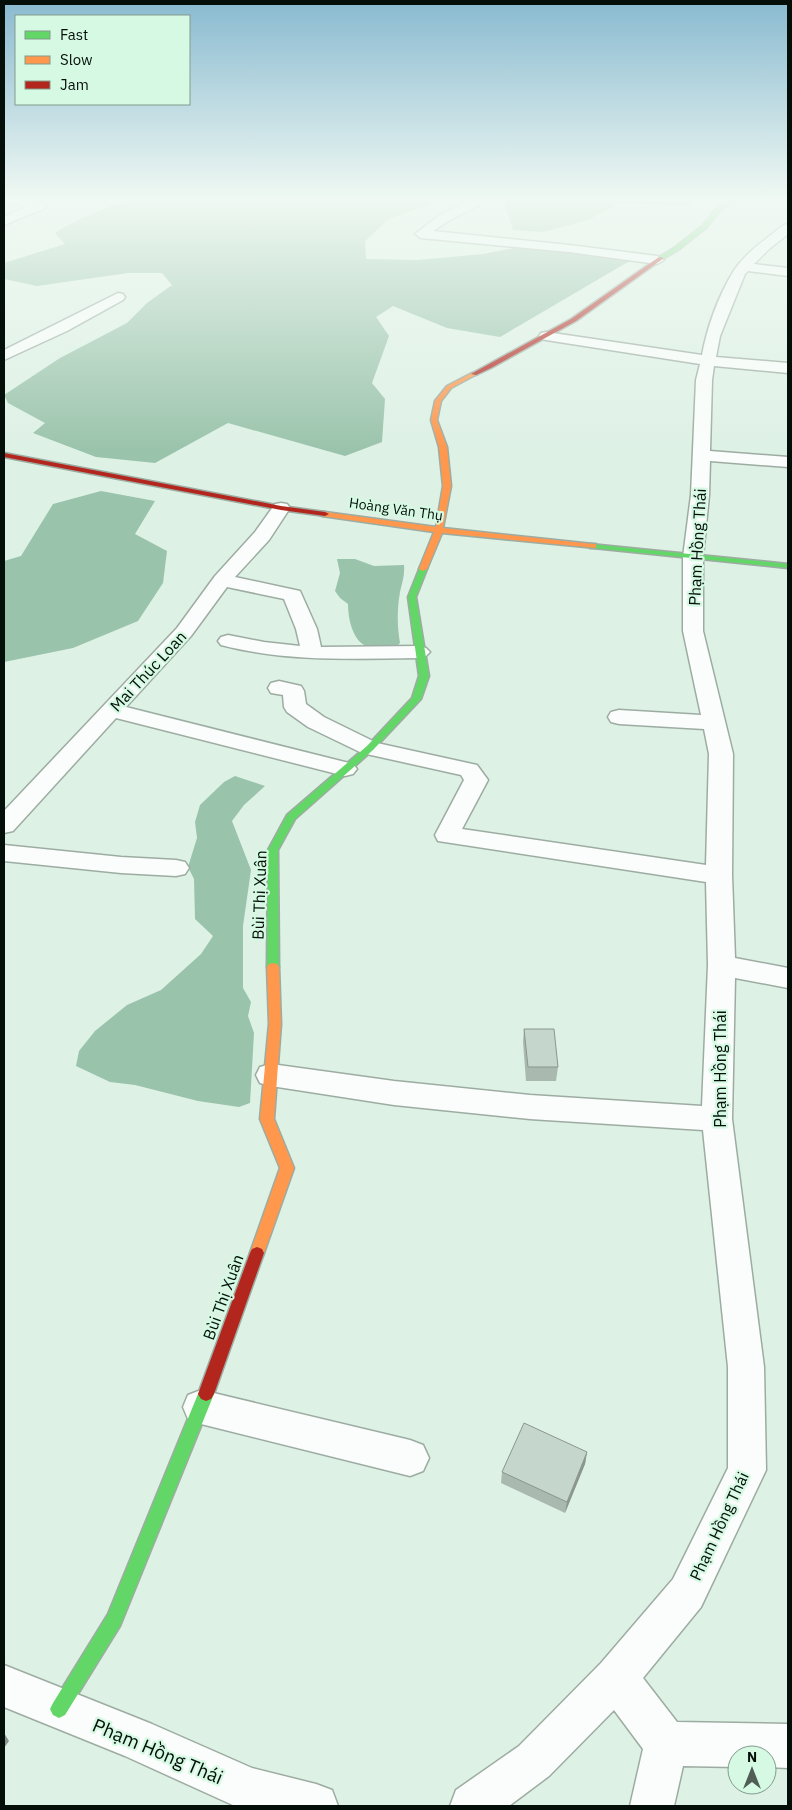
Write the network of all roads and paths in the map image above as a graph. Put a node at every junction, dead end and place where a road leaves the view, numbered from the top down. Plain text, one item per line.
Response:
1 (625, 283) edge
2 (736, 283) edge
3 (118, 297) dead end
4 (546, 336) junction
5 (5, 354) edge
6 (708, 361) junction
7 (788, 368) edge
8 (4, 455) edge
9 (701, 455) junction
10 (788, 462) edge
11 (281, 508) junction
12 (439, 530) junction
13 (693, 557) junction
14 (788, 566) edge
15 (222, 580) junction
16 (228, 641) dead end
17 (419, 652) junction
18 (310, 653) junction
19 (279, 688) dead end
20 (112, 710) junction
21 (619, 717) dead end
22 (714, 723) junction
23 (370, 748) junction
24 (345, 769) junction
25 (4, 825) edge
26 (4, 853) edge
27 (176, 868) dead end
28 (719, 875) junction
29 (722, 965) junction
30 (788, 978) edge
31 (271, 1075) junction
32 (717, 1118) junction
33 (201, 1407) junction
34 (410, 1458) dead end
35 (616, 1678) junction
36 (4, 1686) edge
37 (59, 1709) junction
38 (666, 1744) junction
39 (788, 1746) edge
40 (316, 1806) edge
41 (472, 1806) edge
42 (652, 1806) edge

1 - 4 street, Bùi Thị Xuân
2 - 6 street, Phạm Hồng Thái
3 - 5 street
4 - 6 street
4 - 12 street, Bùi Thị Xuân
6 - 7 street
6 - 9 street, Phạm Hồng Thái
8 - 11 street, Hoàng Văn Thụ
9 - 10 street
9 - 13 street, Phạm Hồng Thái
11 - 12 street, Hoàng Văn Thụ
11 - 15 street, Mai Thúc Loan
12 - 13 street, Hoàng Văn Thụ
12 - 17 street, Bùi Thị Xuân
13 - 14 street, Hoàng Văn Thụ
13 - 22 street, Phạm Hồng Thái
15 - 18 street
15 - 20 street, Mai Thúc Loan
16 - 18 street
17 - 18 street
17 - 23 street, Bùi Thị Xuân
19 - 23 street
20 - 24 street
20 - 25 street, Mai Thúc Loan
21 - 22 street
22 - 28 street, Phạm Hồng Thái
23 - 24 street, Bùi Thị Xuân
23 - 28 street
24 - 31 street, Bùi Thị Xuân
26 - 27 street
28 - 29 street, Phạm Hồng Thái
29 - 30 street
29 - 32 street, Phạm Hồng Thái
31 - 32 street
31 - 33 street, Bùi Thị Xuân
32 - 35 street, Phạm Hồng Thái
33 - 34 street
33 - 37 street, Bùi Thị Xuân
35 - 38 street
35 - 41 street, Phạm Hồng Thái
36 - 37 street, Phạm Hồng Thái
37 - 40 street, Phạm Hồng Thái
38 - 39 street
38 - 42 street

